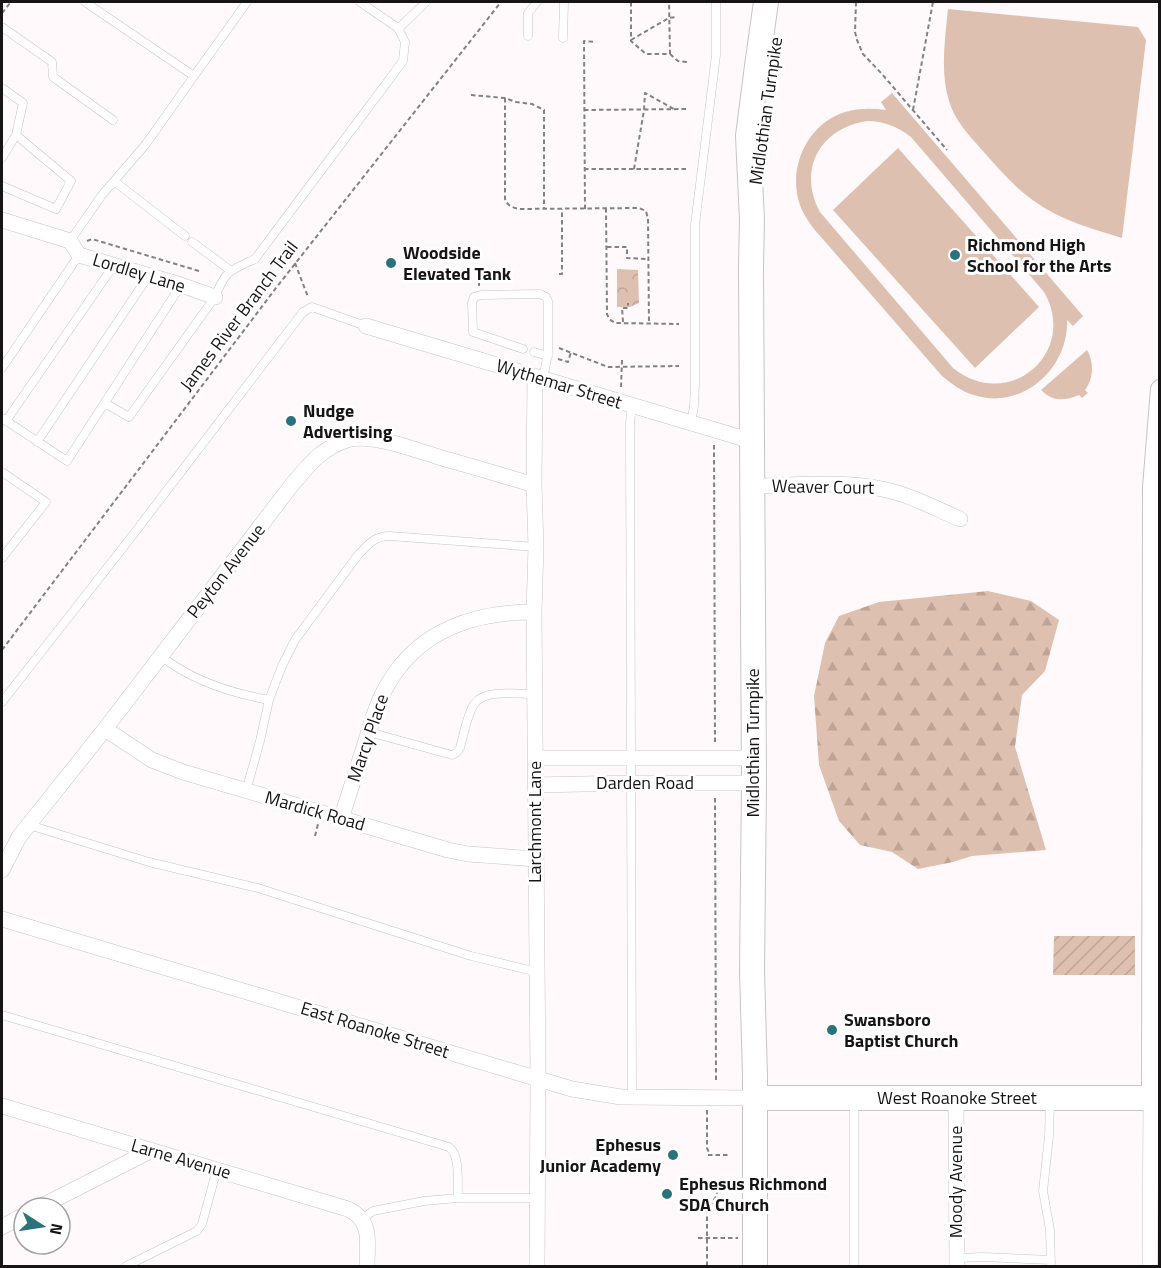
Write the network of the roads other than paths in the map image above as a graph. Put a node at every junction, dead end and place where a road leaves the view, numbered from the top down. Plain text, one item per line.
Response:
1 (85, 2) edge
2 (247, 2) edge
3 (360, 2) edge
4 (426, 2) edge
5 (537, 2) edge
6 (564, 2) edge
7 (716, 2) edge
8 (766, 2) edge
9 (782, 2) edge
10 (2, 27) edge
11 (398, 29) junction
12 (528, 36) dead end
13 (563, 38) dead end
14 (194, 76) junction
15 (2, 88) edge
16 (113, 120) dead end
17 (16, 135) junction
18 (2, 158) edge
19 (114, 181) junction
20 (2, 186) edge
21 (2, 220) edge
22 (752, 220) junction
23 (185, 236) dead end
24 (192, 242) dead end
25 (77, 246) junction
26 (114, 265) junction
27 (230, 270) junction
28 (149, 275) junction
29 (181, 285) junction
30 (215, 297) junction
31 (366, 326) joint
32 (523, 349) dead end
33 (534, 352) dead end
34 (548, 356) junction
35 (2, 368) edge
36 (539, 378) junction
37 (1160, 389) edge
38 (105, 403) junction
39 (632, 405) junction
40 (4, 420) edge
41 (691, 423) junction
42 (752, 441) junction
43 (37, 442) junction
44 (2, 472) edge
45 (534, 485) junction
46 (753, 486) junction
47 (960, 519) dead end
48 (536, 547) junction
49 (2, 558) edge
50 (534, 612) junction
51 (161, 656) junction
52 (534, 694) junction
53 (269, 700) junction
54 (2, 702) edge
55 (105, 729) junction
56 (369, 732) junction
57 (535, 758) junction
58 (754, 758) junction
59 (630, 759) junction
60 (632, 783) junction
61 (754, 783) junction
62 (535, 785) junction
63 (246, 791) junction
64 (341, 819) junction
65 (29, 825) junction
66 (536, 859) junction
67 (2, 870) edge
68 (2, 919) edge
69 (537, 972) junction
70 (2, 1015) edge
71 (538, 1078) junction
72 (1050, 1097) junction
73 (1155, 1097) edge
74 (632, 1098) junction
75 (755, 1098) junction
76 (854, 1098) junction
77 (956, 1098) junction
78 (2, 1106) edge
79 (150, 1151) junction
80 (217, 1169) junction
81 (62, 1196) edge
82 (458, 1198) junction
83 (538, 1198) junction
84 (361, 1217) junction
85 (957, 1262) edge
86 (1052, 1263) edge
87 (126, 1266) edge
88 (367, 1266) edge
89 (537, 1266) edge
90 (755, 1266) edge
91 (854, 1266) edge
92 (1150, 1266) edge

1 - 14 lane
2 - 14 lane
3 - 11 lane
4 - 11 lane
5 - 12 lane
6 - 13 lane
7 - 41 lane
8 - 22 main road, Midlothian Turnpike
9 - 22 main road, Midlothian Turnpike
10 - 16 lane
11 - 27 lane
14 - 19 lane
15 - 17 lane
17 - 18 lane
17 - 20 lane
19 - 23 lane
19 - 25 lane
21 - 25 street, Lordley Lane
22 - 42 main road, Midlothian Turnpike
24 - 27 lane
25 - 26 street, Lordley Lane
25 - 35 lane
26 - 28 street, Lordley Lane
26 - 40 lane
27 - 30 lane
28 - 29 street, Lordley Lane
28 - 43 lane
29 - 30 street, Lordley Lane
29 - 38 lane
30 - 38 lane
31 - 36 street, Wythemar Street
31 - 54 lane
32 - 34 lane
33 - 34 lane
34 - 36 lane
36 - 39 street, Wythemar Street
36 - 45 street, Larchmont Lane
37 - 73 street
38 - 43 lane
39 - 41 street, Wythemar Street
39 - 59 lane
40 - 43 lane
41 - 42 street, Wythemar Street
42 - 46 main road, Midlothian Turnpike
44 - 49 lane
45 - 48 street, Larchmont Lane
45 - 51 street, Peyton Avenue
46 - 47 street, Weaver Court
46 - 58 main road, Midlothian Turnpike
48 - 50 street, Larchmont Lane
48 - 53 lane
50 - 52 street, Larchmont Lane
50 - 56 street, Marcy Place
51 - 53 lane
51 - 55 street, Peyton Avenue
52 - 56 lane
52 - 57 street, Larchmont Lane
53 - 63 lane
55 - 63 street, Mardick Road
55 - 65 street, Peyton Avenue
56 - 64 street, Marcy Place
57 - 59 street, Darden Road
57 - 62 street, Larchmont Lane
58 - 59 street, Darden Road
58 - 61 main road, Midlothian Turnpike
59 - 60 lane
60 - 61 street, Darden Road
60 - 62 street, Darden Road
60 - 74 lane
61 - 75 main road, Midlothian Turnpike
62 - 66 street, Larchmont Lane
63 - 64 street, Mardick Road
64 - 66 street, Mardick Road
65 - 67 street, Peyton Avenue
65 - 69 lane
66 - 69 street, Larchmont Lane
68 - 71 street, East Roanoke Street
69 - 71 street, Larchmont Lane
70 - 82 lane
71 - 74 street, East Roanoke Street
71 - 83 street, Larchmont Lane
72 - 73 main road, West Roanoke Street
72 - 77 main road, West Roanoke Street
72 - 86 lane
73 - 92 street
74 - 75 street, East Roanoke Street
75 - 76 main road, West Roanoke Street
75 - 90 main road, Midlothian Turnpike
76 - 77 main road, West Roanoke Street
76 - 91 lane
77 - 85 street, Moody Avenue
78 - 79 street, Larne Avenue
79 - 80 street, Larne Avenue
79 - 81 street
80 - 84 street, Larne Avenue
80 - 87 lane
82 - 83 lane
82 - 84 lane
83 - 89 street, Larchmont Lane
84 - 88 street
85 - 86 lane

